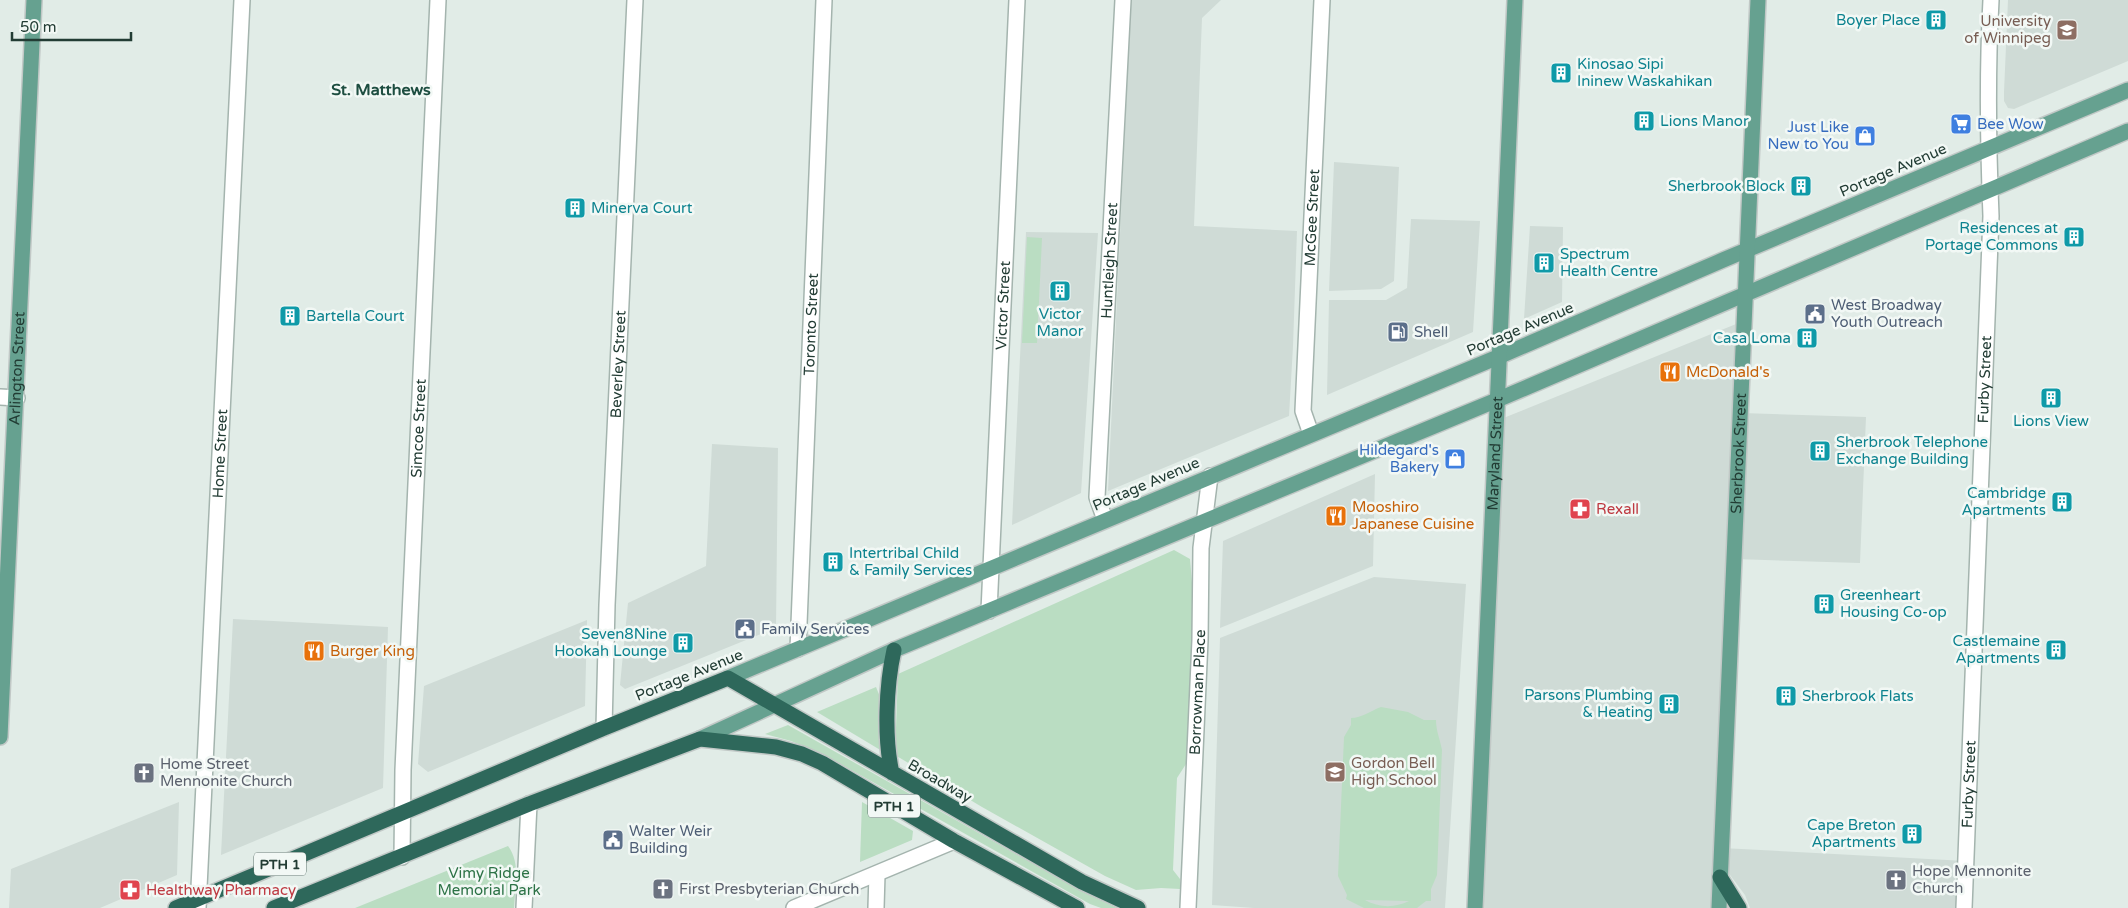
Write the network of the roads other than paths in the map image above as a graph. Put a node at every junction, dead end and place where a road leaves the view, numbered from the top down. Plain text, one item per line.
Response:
1 (34, 0) edge
2 (242, 0) edge
3 (438, 0) edge
4 (634, 0) edge
5 (824, 0) edge
6 (1016, 0) edge
7 (1123, 0) edge
8 (1322, 0) edge
9 (1516, 0) edge
10 (1758, 0) edge
11 (1991, 0) edge
12 (2128, 90) edge
13 (2128, 131) edge
14 (1988, 148) junction
15 (1990, 189) junction
16 (1748, 250) junction
17 (1746, 293) junction
18 (1498, 357) junction
19 (0, 397) edge
20 (17, 398) junction
21 (1497, 400) junction
22 (1311, 434) junction
23 (1210, 476) junction
24 (1105, 520) junction
25 (1204, 522) junction
26 (990, 568) junction
27 (989, 611) junction
28 (798, 649) junction
29 (894, 650) junction
30 (728, 678) junction
31 (774, 706) junction
32 (604, 728) junction
33 (0, 737) edge
34 (700, 739) junction
35 (892, 773) junction
36 (529, 804) junction
37 (402, 812) junction
38 (954, 841) junction
39 (402, 856) junction
40 (877, 874) junction
41 (1720, 877) junction
42 (198, 904) edge
43 (176, 908) edge
44 (274, 908) edge
45 (524, 908) edge
46 (794, 908) edge
47 (876, 908) edge
48 (1077, 908) edge
49 (1138, 908) edge
50 (1188, 908) edge
51 (1475, 908) edge
52 (1719, 908) edge
53 (1738, 908) edge
54 (1964, 908) edge

1 - 20 main road, Arlington Street
2 - 42 street, Home Street
3 - 37 street, Simcoe Street
4 - 32 street, Beverley Street
5 - 28 street, Toronto Street
6 - 26 street, Victor Street
7 - 24 street, Huntleigh Street
8 - 22 street, McGee Street
9 - 18 main road, Maryland Street
10 - 16 main road, Sherbrook Street
11 - 14 street, Furby Street
12 - 14 main road, Portage Avenue
13 - 15 main road
14 - 15 street, Furby Street
14 - 16 main road, Portage Avenue
15 - 17 main road
15 - 54 street, Furby Street
16 - 17 main road, Sherbrook Street
16 - 18 main road, Portage Avenue
17 - 21 main road
17 - 41 main road, Sherbrook Street
18 - 21 main road, Maryland Street
18 - 22 main road, Portage Avenue
19 - 20 street
20 - 33 main road, Arlington Street
21 - 25 main road
21 - 51 main road, Maryland Street
22 - 23 main road, Portage Avenue
23 - 24 main road, Portage Avenue
23 - 25 street, Borrowman Place
24 - 26 main road, Portage Avenue
25 - 27 main road
25 - 50 street, Borrowman Place
26 - 27 street, Victor Street
26 - 28 main road, Portage Avenue
27 - 29 main road
28 - 30 main road, Portage Avenue
29 - 31 main road
29 - 35 highway
30 - 31 highway, Broadway / PTH 1
30 - 32 highway, Portage Avenue / PTH 1
31 - 34 main road
31 - 35 highway, Broadway / PTH 1
32 - 37 highway, Portage Avenue / PTH 1
34 - 36 highway, PTH 1
34 - 38 highway, PTH 1
35 - 49 highway, Broadway / PTH 1
36 - 39 highway, PTH 1
36 - 45 street
37 - 39 street, Simcoe Street
37 - 42 highway, Portage Avenue / PTH 1
38 - 40 street
38 - 48 highway, PTH 1
39 - 44 highway, PTH 1
40 - 46 street
40 - 47 street
41 - 52 main road, Sherbrook Street
41 - 53 highway
42 - 43 highway, Portage Avenue / PTH 1

